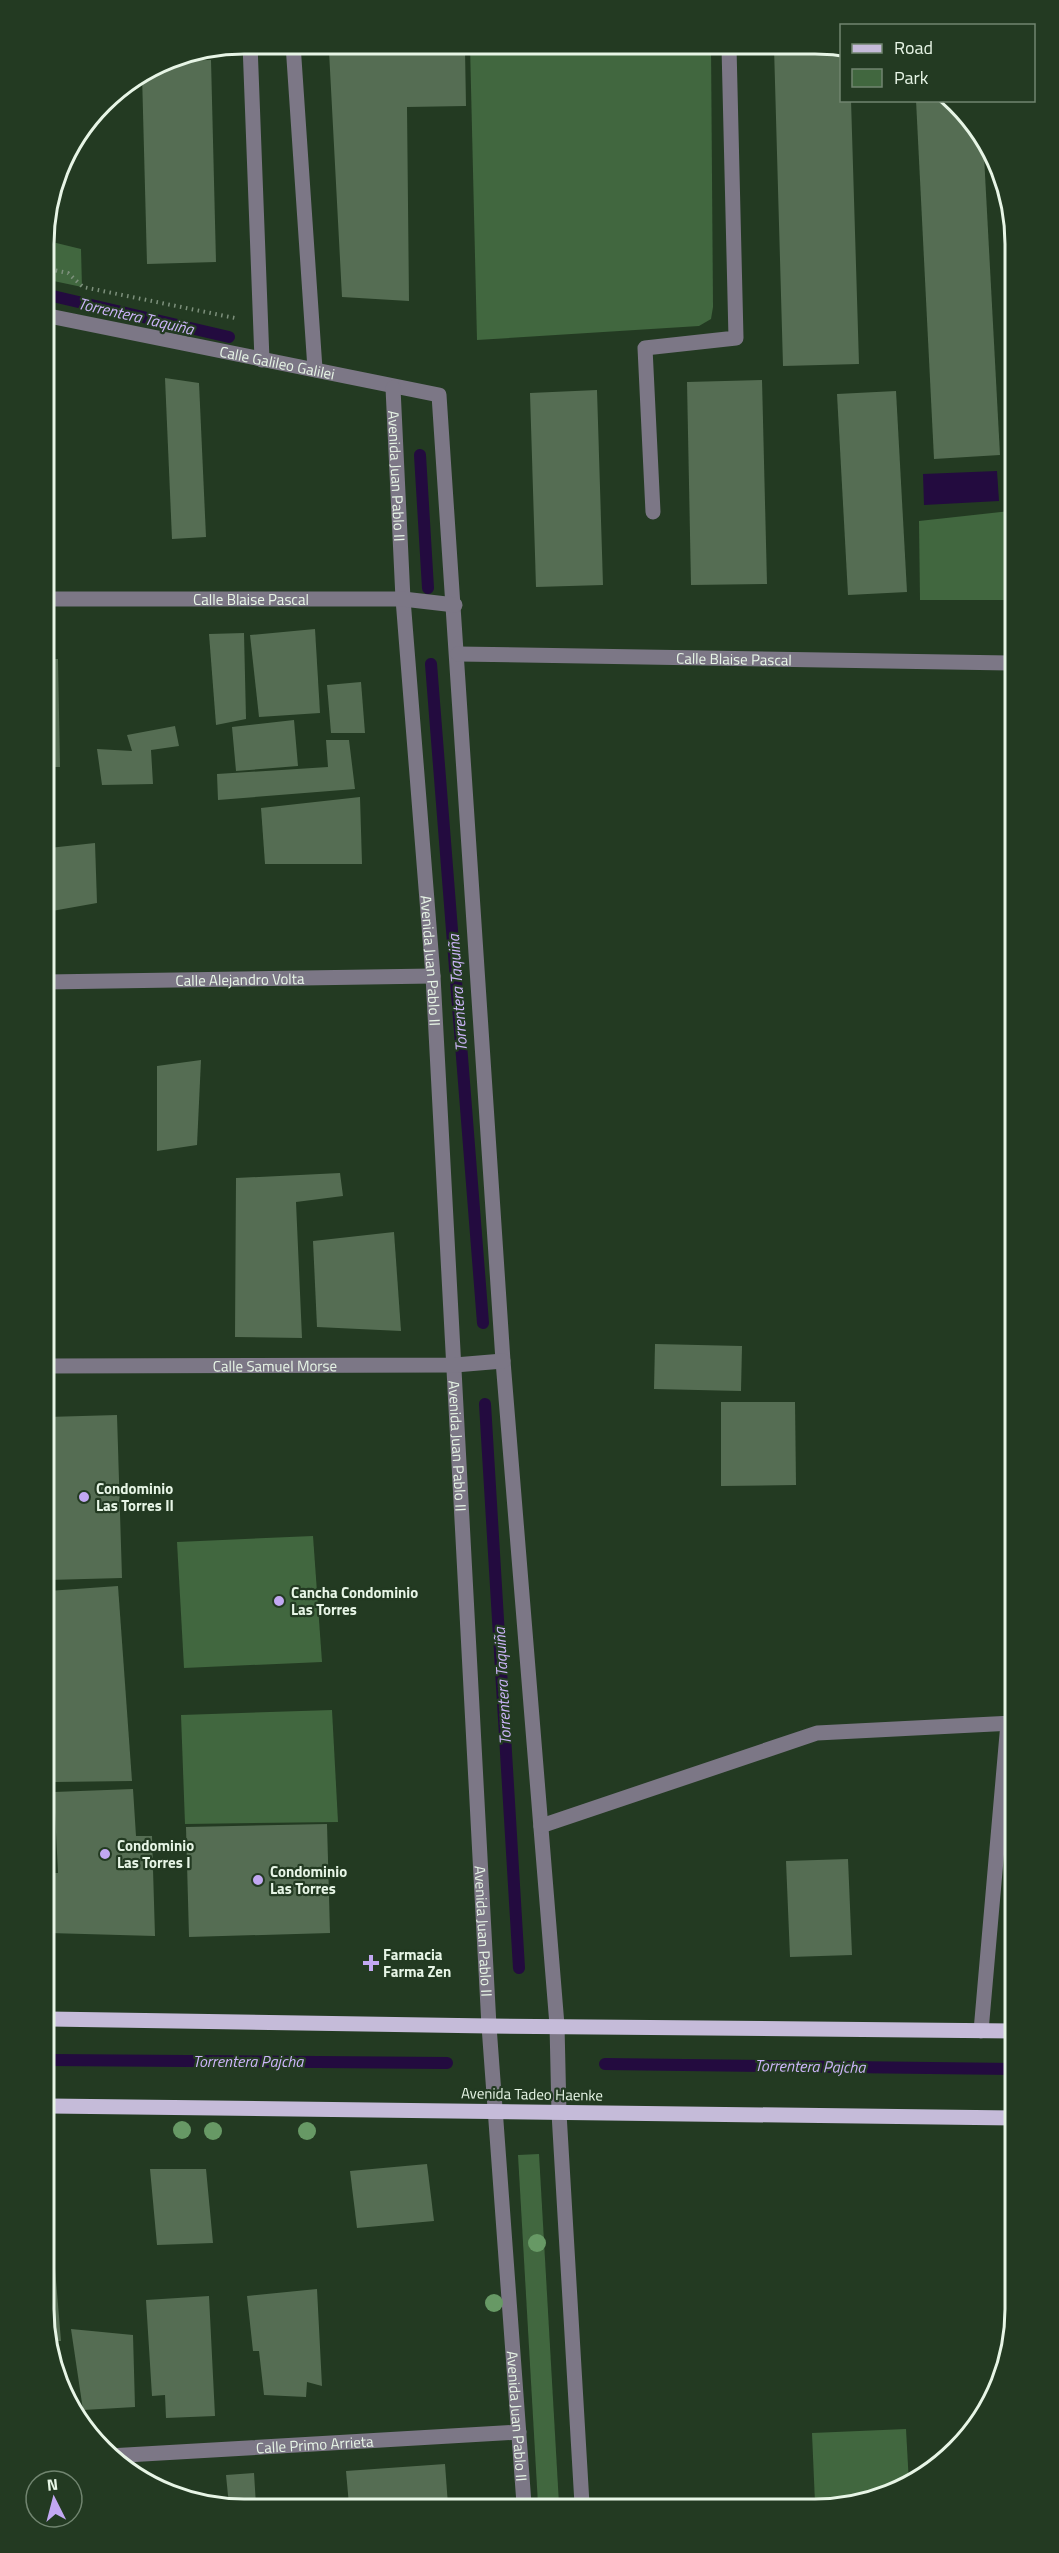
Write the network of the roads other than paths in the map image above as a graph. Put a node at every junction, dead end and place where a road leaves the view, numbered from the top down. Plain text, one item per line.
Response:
1 (250, 54) edge
2 (294, 54) edge
3 (729, 54) edge
4 (54, 317) edge
5 (262, 360) junction
6 (315, 369) junction
7 (393, 388) junction
8 (653, 512) dead end
9 (54, 599) edge
10 (403, 599) junction
11 (455, 605) junction
12 (458, 654) junction
13 (1005, 663) edge
14 (433, 976) junction
15 (54, 982) edge
16 (503, 1361) junction
17 (455, 1365) junction
18 (54, 1366) edge
19 (1005, 1723) edge
20 (1005, 1785) edge
21 (541, 1826) junction
22 (54, 2019) edge
23 (557, 2025) junction
24 (489, 2026) junction
25 (981, 2031) junction
26 (1005, 2031) edge
27 (54, 2106) edge
28 (496, 2110) junction
29 (559, 2113) junction
30 (1005, 2118) edge
31 (519, 2432) junction
32 (123, 2455) edge
33 (524, 2499) edge
34 (582, 2499) edge

1 - 5 street
2 - 6 street
3 - 8 street
4 - 5 street, Calle Galileo Galilei
5 - 6 street, Calle Galileo Galilei
6 - 7 street, Calle Galileo Galilei
7 - 10 street, Avenida Juan Pablo II
7 - 11 street, Calle Galileo Galilei
9 - 10 street, Calle Blaise Pascal
10 - 11 street, Calle Blaise Pascal
10 - 14 street, Avenida Juan Pablo II
11 - 12 street
12 - 13 street, Calle Blaise Pascal
12 - 16 street
14 - 15 street, Calle Alejandro Volta
14 - 17 street, Avenida Juan Pablo II
16 - 17 street, Calle Samuel Morse
16 - 21 street
17 - 18 street, Calle Samuel Morse
17 - 24 street, Avenida Juan Pablo II
19 - 21 street
20 - 25 street
21 - 23 street
22 - 24 main road
23 - 24 main road
23 - 25 main road
23 - 29 street
24 - 28 street, Avenida Juan Pablo II
25 - 26 main road
27 - 28 main road, Avenida Tadeo Haenke
28 - 29 main road, Avenida Tadeo Haenke
28 - 31 street, Avenida Juan Pablo II
29 - 30 main road, Avenida Tadeo Haenke
29 - 34 street
31 - 32 street, Calle Primo Arrieta
31 - 33 street, Avenida Juan Pablo II

